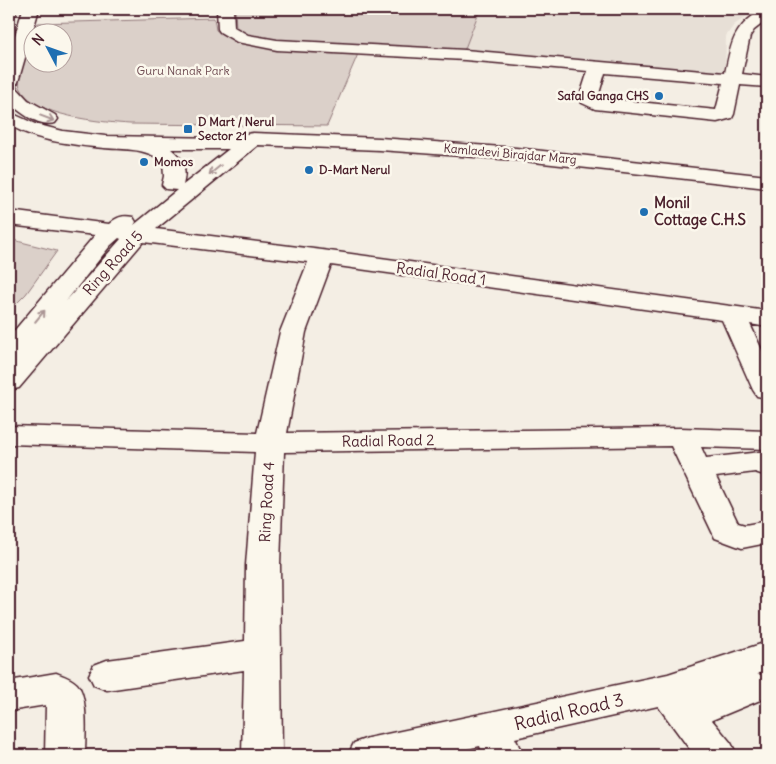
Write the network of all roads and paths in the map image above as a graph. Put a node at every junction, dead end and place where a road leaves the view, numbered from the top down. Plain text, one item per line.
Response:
1 (25, 9) edge
2 (31, 9) edge
3 (225, 9) edge
4 (9, 10) edge
5 (767, 13) edge
6 (598, 66) junction
7 (734, 78) junction
8 (9, 82) edge
9 (767, 82) edge
10 (9, 90) edge
11 (9, 118) edge
12 (235, 139) junction
13 (130, 143) junction
14 (767, 182) edge
15 (174, 186) junction
16 (9, 218) edge
17 (114, 230) junction
18 (138, 233) junction
19 (322, 257) junction
20 (732, 314) junction
21 (767, 319) edge
22 (15, 357) edge
23 (9, 382) edge
24 (767, 390) edge
25 (9, 435) edge
26 (681, 437) junction
27 (270, 443) junction
28 (766, 457) edge
29 (697, 469) junction
30 (767, 532) edge
31 (262, 653) junction
32 (107, 675) dead end
33 (756, 678) edge
34 (9, 696) edge
35 (676, 702) junction
36 (498, 742) edge
37 (77, 753) edge
38 (262, 755) edge
39 (368, 755) edge
40 (717, 755) edge

1 - 4 street
2 - 8 street
3 - 6 street
5 - 7 street
6 - 7 street
6 - 7 street
7 - 9 street
10 -> 12 street, Kamladevi Birajdar Marg
11 - 13 street, Kamladevi Birajdar Marg
12 - 13 street, Kamladevi Birajdar Marg
12 - 14 street, Kamladevi Birajdar Marg
12 - 15 street, Ring Road 5
12 -> 18 street, Ring Road 5
13 - 15 street
15 - 17 street, Ring Road 5
16 - 17 street, Radial Road 1
17 - 18 street, Radial Road 1
22 -> 17 street, Ring Road 5
18 - 19 street, Radial Road 1
18 - 22 street, Ring Road 5
19 - 20 street, Radial Road 1
19 - 27 street, Ring Road 4
20 - 21 street, Radial Road 1
20 - 24 street
22 - 23 street, Ring Road 5
25 - 27 street, Radial Road 2
26 - 27 street, Radial Road 2
26 - 28 street, Radial Road 2
26 - 29 street
27 - 31 street, Ring Road 4
28 - 29 street
29 - 30 street
31 - 32 street
31 - 38 street, Ring Road 4
33 - 35 street, Radial Road 3
34 - 37 street
35 - 36 street, Radial Road 3
35 - 40 street
36 - 39 street, Radial Road 3

